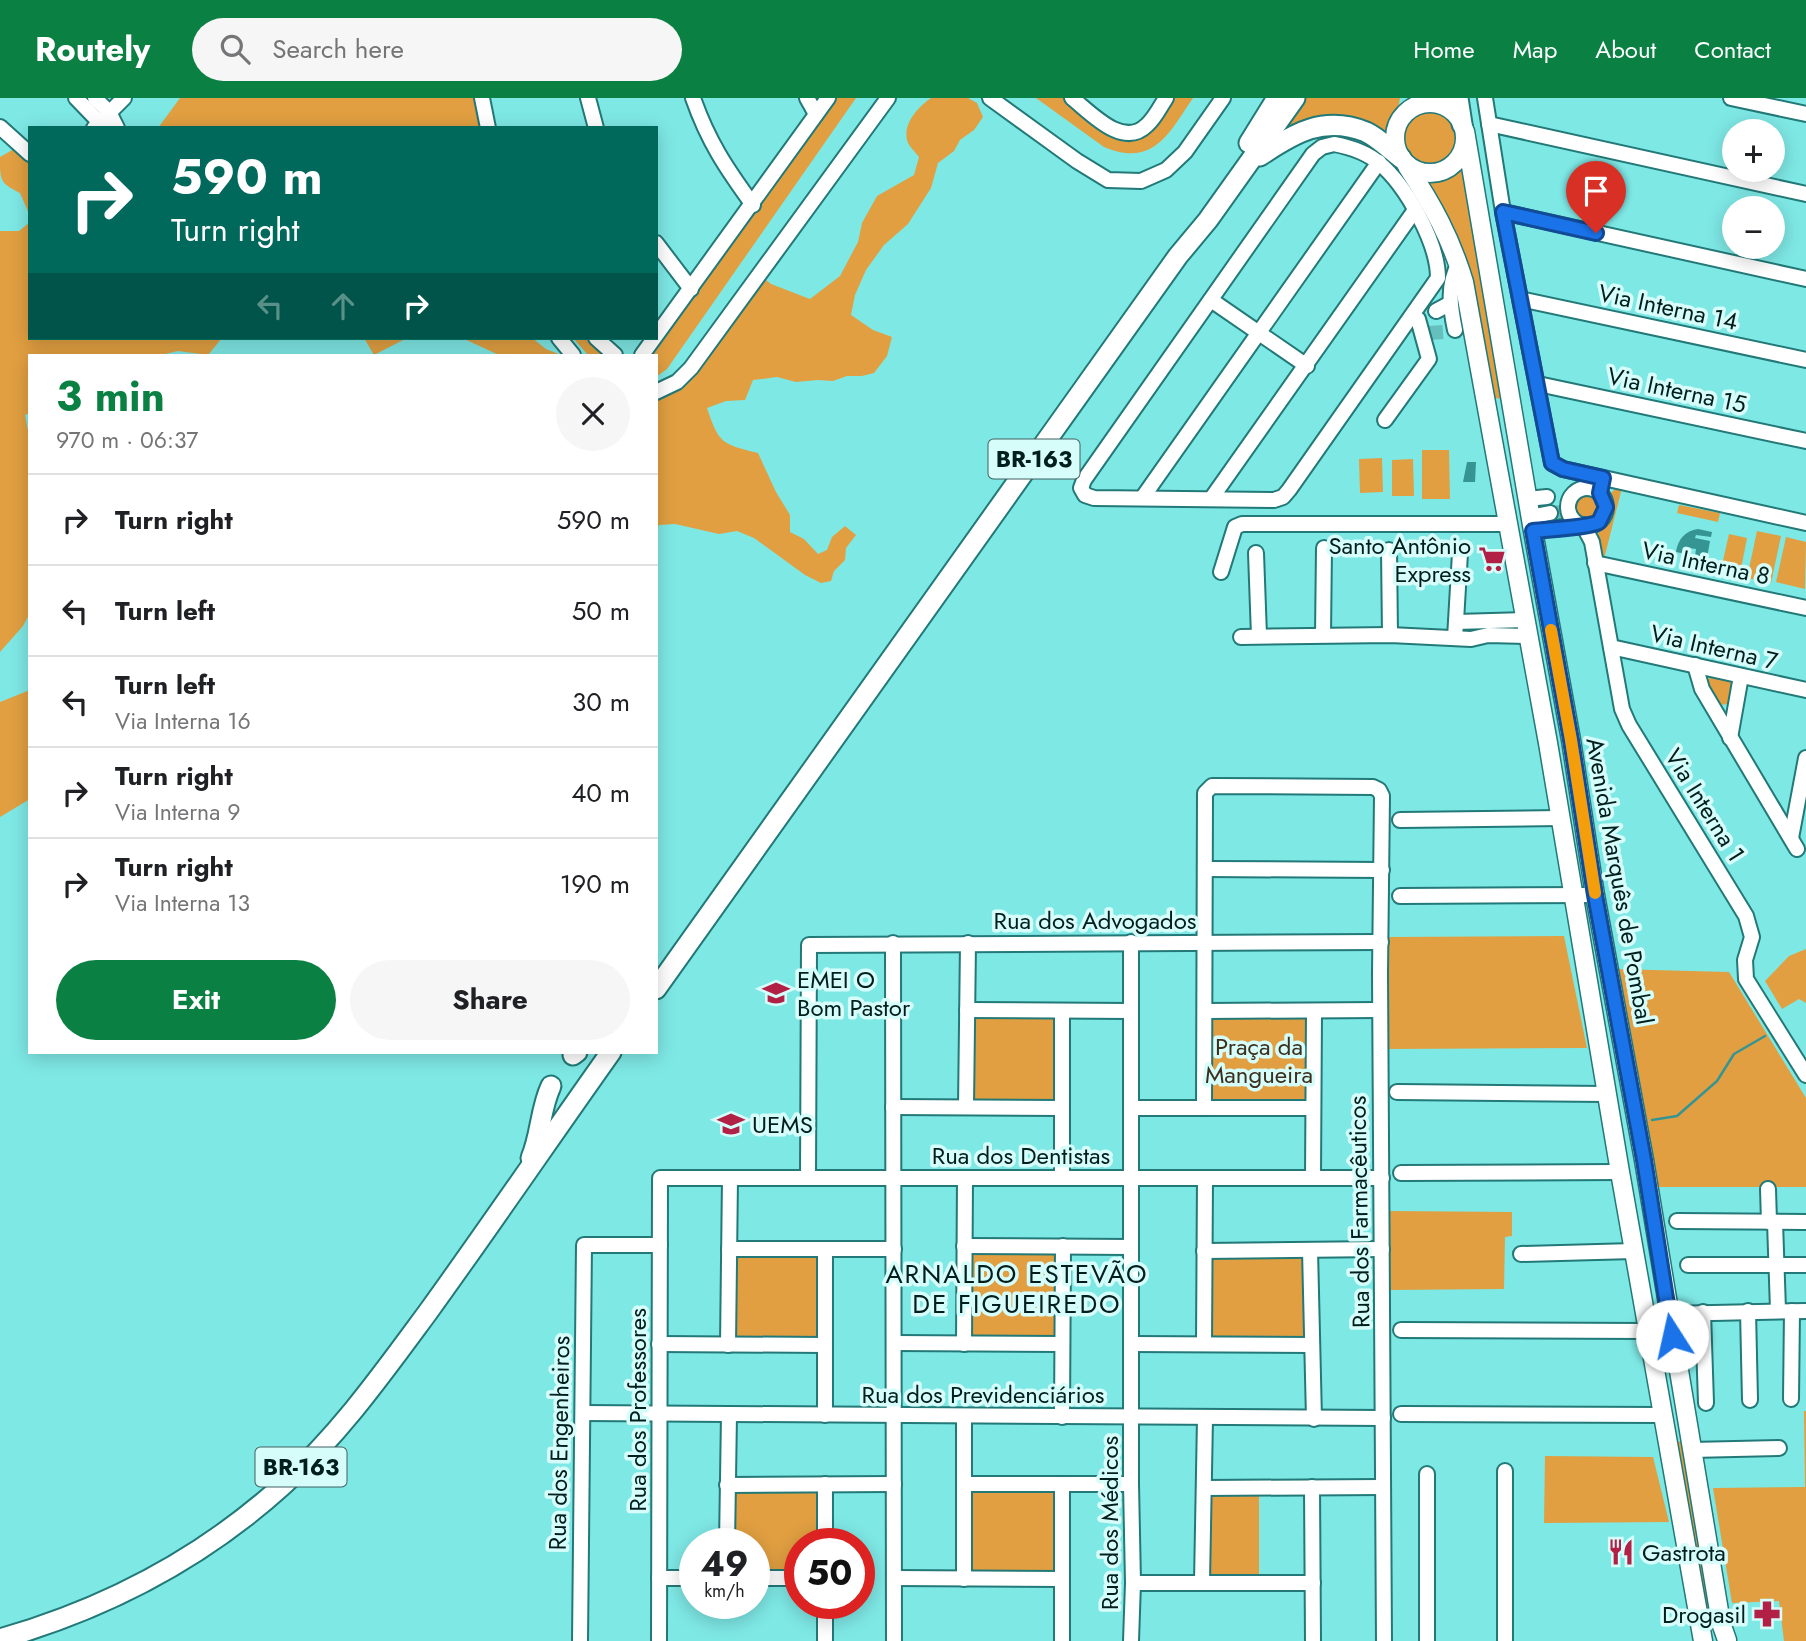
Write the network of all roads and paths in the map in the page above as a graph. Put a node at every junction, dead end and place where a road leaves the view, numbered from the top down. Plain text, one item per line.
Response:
1 (76, 98) edge
2 (95, 98) edge
3 (124, 98) edge
4 (482, 98) edge
5 (588, 98) edge
6 (694, 98) edge
7 (807, 98) edge
8 (828, 98) edge
9 (888, 98) edge
10 (990, 98) edge
11 (1072, 98) edge
12 (1167, 98) edge
13 (1223, 98) edge
14 (1277, 98) edge
15 (1295, 98) edge
16 (1458, 98) edge
17 (1485, 98) edge
18 (1731, 98) edge
19 (1435, 101) edge
20 (1406, 104) edge
21 (816, 114) junction
22 (1806, 114) edge
23 (102, 122) edge
24 (1489, 124) junction
25 (488, 126) edge
26 (595, 126) edge
27 (0, 127) edge
28 (1464, 127) junction
29 (28, 152) edge
30 (1251, 162) junction
31 (1379, 162) junction
32 (1404, 162) junction
33 (1806, 194) edge
34 (753, 205) junction
35 (1415, 210) junction
36 (1503, 212) junction
37 (658, 246) edge
38 (1178, 256) junction
39 (1459, 263) junction
40 (1806, 279) edge
41 (691, 289) junction
42 (1521, 299) junction
43 (1211, 300) junction
44 (1427, 314) junction
45 (1473, 325) junction
46 (1442, 331) junction
47 (658, 333) edge
48 (1259, 333) junction
49 (561, 340) edge
50 (598, 340) edge
51 (572, 354) edge
52 (614, 354) edge
53 (1806, 359) edge
54 (1307, 366) junction
55 (1538, 384) junction
56 (658, 391) edge
57 (1487, 403) junction
58 (1512, 409) junction
59 (1385, 420) dead end
60 (1806, 441) edge
61 (1557, 466) junction
62 (1583, 473) junction
63 (1603, 478) junction
64 (1623, 482) junction
65 (1565, 494) junction
66 (1602, 496) junction
67 (1143, 497) junction
68 (1211, 499) junction
69 (1560, 512) junction
70 (1530, 516) junction
71 (1599, 522) junction
72 (1806, 523) edge
73 (1509, 524) junction
74 (1582, 525) junction
75 (1592, 541) junction
76 (1324, 548) dead end
77 (1389, 550) dead end
78 (1256, 553) dead end
79 (1460, 553) dead end
80 (1595, 563) junction
81 (1221, 572) dead end
82 (1806, 608) edge
83 (1456, 622) junction
84 (1527, 628) junction
85 (1323, 635) junction
86 (1391, 635) junction
87 (1259, 636) junction
88 (1241, 637) dead end
89 (1455, 638) junction
90 (1611, 647) junction
91 (1557, 664) junction
92 (1695, 665) junction
93 (1534, 666) junction
94 (1741, 676) junction
95 (1806, 690) edge
96 (1738, 698) junction
97 (1716, 714) junction
98 (1730, 738) junction
99 (1571, 740) junction
100 (1548, 743) junction
101 (1806, 758) edge
102 (1799, 790) junction
103 (1774, 811) junction
104 (1560, 818) junction
105 (1401, 820) dead end
106 (1206, 869) junction
107 (1382, 870) junction
108 (1595, 895) junction
109 (1400, 896) dead end
110 (1573, 896) junction
111 (1131, 942) junction
112 (1381, 942) junction
113 (893, 943) junction
114 (968, 943) junction
115 (1205, 943) junction
116 (658, 986) edge
117 (967, 1010) junction
118 (1380, 1010) junction
119 (1062, 1011) junction
120 (1131, 1011) junction
121 (1205, 1011) junction
122 (1314, 1011) junction
123 (610, 1054) edge
124 (1806, 1075) edge
125 (551, 1086) dead end
126 (1398, 1092) dead end
127 (1606, 1094) junction
128 (893, 1107) junction
129 (966, 1107) junction
130 (1062, 1108) junction
131 (1131, 1108) junction
132 (1204, 1108) junction
133 (1313, 1108) junction
134 (1620, 1172) junction
135 (1401, 1173) dead end
136 (660, 1178) joint
137 (730, 1178) junction
138 (808, 1178) junction
139 (894, 1178) junction
140 (965, 1178) junction
141 (1062, 1178) junction
142 (1131, 1178) junction
143 (1205, 1178) junction
144 (1313, 1178) junction
145 (1382, 1178) junction
146 (1768, 1189) dead end
147 (516, 1191) junction
148 (1627, 1205) junction
149 (1651, 1207) junction
150 (1677, 1221) dead end
151 (1772, 1222) junction
152 (1806, 1222) edge
153 (660, 1245) junction
154 (964, 1246) junction
155 (1063, 1246) junction
156 (1131, 1247) junction
157 (894, 1248) junction
158 (729, 1249) junction
159 (825, 1249) junction
160 (1310, 1250) junction
161 (1382, 1250) junction
162 (1204, 1251) junction
163 (1634, 1251) junction
164 (1521, 1254) dead end
165 (1688, 1265) dead end
166 (1806, 1265) edge
167 (1776, 1266) junction
168 (1748, 1311) junction
169 (1792, 1311) edge
170 (1703, 1312) junction
171 (1668, 1314) junction
172 (1401, 1330) dead end
173 (1648, 1331) junction
174 (894, 1343) junction
175 (659, 1344) junction
176 (964, 1344) junction
177 (1062, 1344) junction
178 (1131, 1344) junction
179 (1204, 1344) junction
180 (729, 1345) junction
181 (825, 1345) junction
182 (1311, 1345) junction
183 (1791, 1399) dead end
184 (1750, 1400) dead end
185 (1706, 1403) dead end
186 (583, 1413) junction
187 (659, 1414) junction
188 (729, 1414) junction
189 (1401, 1414) dead end
190 (825, 1415) junction
191 (1663, 1415) junction
192 (894, 1416) junction
193 (964, 1416) junction
194 (1062, 1417) junction
195 (1131, 1417) junction
196 (1205, 1418) junction
197 (1383, 1418) junction
198 (1314, 1419) junction
199 (1667, 1436) junction
200 (1690, 1442) junction
201 (1779, 1448) dead end
202 (1505, 1471) dead end
203 (1427, 1474) dead end
204 (825, 1484) junction
205 (894, 1484) junction
206 (964, 1484) junction
207 (1062, 1484) junction
208 (1131, 1484) junction
209 (727, 1485) junction
210 (1312, 1487) junction
211 (1382, 1487) junction
212 (1203, 1488) junction
213 (727, 1528) edge
214 (825, 1528) edge
215 (659, 1578) junction
216 (679, 1578) edge
217 (894, 1578) junction
218 (964, 1578) junction
219 (1062, 1579) junction
220 (1202, 1582) junction
221 (1133, 1583) junction
222 (1313, 1583) junction
223 (825, 1619) edge
224 (0, 1639) edge
225 (1728, 1640) edge
226 (580, 1641) edge
227 (659, 1641) edge
228 (825, 1641) edge
229 (894, 1641) edge
230 (1062, 1641) edge
231 (1131, 1641) edge
232 (1312, 1641) edge
233 (1384, 1641) edge
234 (1427, 1641) edge
235 (1505, 1641) edge
236 (1705, 1641) edge

1 - 23 street
2 - 23 street
3 - 23 street
4 - 25 street
5 - 26 street
6 - 34 street
7 - 21 street
8 - 21 street
9 - 56 street
10 - 13 street
11 - 12 street
14 - 38 highway, BR-163
15 - 30 highway, BR-163
16 - 28 highway
17 - 24 street
18 - 22 street
19 - 20 main road
19 - 28 main road
20 - 32 main road
21 - 34 street
24 - 33 street
24 - 36 street
27 - 29 street
28 - 32 main road
28 - 58 main road, Avenida Marquês de Pombal
30 - 32 highway
30 - 38 highway, BR-163
31 - 35 street
31 - 43 street
31 - 48 street
32 - 39 main road, Avenida Marquês de Pombal
34 - 41 street
35 - 44 street
35 - 54 street
36 - 40 street
36 - 42 street
37 - 41 street
38 - 116 highway, BR-163
39 - 44 street
39 - 45 main road, Avenida Marquês de Pombal
41 - 47 street
42 - 53 street, Via Interna 14
42 - 55 street
43 - 48 street
43 - 67 street
44 - 46 street
44 - 46 street
44 - 59 street
44 - 68 street
45 - 46 street
45 - 57 main road, Avenida Marquês de Pombal
48 - 54 street
48 - 67 street
49 - 51 street
50 - 52 street
54 - 68 street
55 - 60 street, Via Interna 15
55 - 61 street
57 - 58 main road
57 - 73 main road, Avenida Marquês de Pombal
58 - 70 main road, Avenida Marquês de Pombal
61 - 62 street
61 - 65 street
62 - 63 street
62 - 65 street
63 - 64 street
63 - 66 street
64 - 66 street
64 - 72 street
65 - 66 street
65 - 69 street
65 - 70 street
66 - 71 street
67 - 68 street
69 - 70 street
69 - 74 street
70 - 74 street
70 - 91 main road, Avenida Marquês de Pombal
71 - 74 street
71 - 75 street
73 - 81 street
73 - 84 main road, Avenida Marquês de Pombal
74 - 75 street
75 - 80 street, Via Interna 1
76 - 85 street
77 - 86 street
78 - 87 street
79 - 83 street
80 - 82 street, Via Interna 8
80 - 90 street, Via Interna 1
83 - 84 street
83 - 89 street
84 - 89 street
84 - 93 main road, Avenida Marquês de Pombal
85 - 86 street
85 - 87 street
86 - 89 street
87 - 88 street
90 - 92 street, Via Interna 7
90 - 124 street, Via Interna 1
91 - 93 main road
91 - 99 main road, Avenida Marquês de Pombal
92 - 94 street, Via Interna 7
92 - 97 street
93 - 100 main road, Avenida Marquês de Pombal
94 - 95 street, Via Interna 7
94 - 96 street
96 - 97 street
96 - 98 street
97 - 98 street
98 - 103 street
99 - 100 main road
99 - 108 main road, Avenida Marquês de Pombal
100 - 104 main road, Avenida Marquês de Pombal
101 - 102 street
102 - 103 street
102 - 103 street
104 - 105 street
104 - 110 main road, Avenida Marquês de Pombal
106 - 107 street
106 - 107 street, Rua dos Farmacêuticos
106 - 115 street
107 - 112 street, Rua dos Farmacêuticos
108 - 110 street
108 - 149 main road, Avenida Marquês de Pombal
109 - 110 street
110 - 127 main road, Avenida Marquês de Pombal
111 - 114 street, Rua dos Advogados
111 - 115 street, Rua dos Advogados
111 - 120 street, Rua dos Médicos
112 - 115 street, Rua dos Advogados
112 - 118 street, Rua dos Farmacêuticos
113 - 114 street, Rua dos Advogados
113 - 128 street
113 - 138 street, Rua dos Advogados
114 - 117 street
115 - 121 street
117 - 119 street
117 - 129 street
118 - 122 street
118 - 145 street, Rua dos Farmacêuticos
119 - 120 street
119 - 130 street
120 - 131 street, Rua dos Médicos
121 - 122 street
121 - 132 street
122 - 133 street
123 - 147 highway, BR-163
125 - 147 highway
126 - 127 street
127 - 134 main road, Avenida Marquês de Pombal
128 - 129 street
128 - 139 street
129 - 130 street
130 - 141 street
131 - 132 street
131 - 142 street, Rua dos Médicos
132 - 133 street
133 - 144 street
134 - 135 street
134 - 148 main road, Avenida Marquês de Pombal
136 - 137 street, Rua dos Dentistas
136 - 153 street, Rua dos Professores
137 - 138 street, Rua dos Dentistas
137 - 158 street
138 - 139 street, Rua dos Dentistas
139 - 140 street, Rua dos Dentistas
139 - 157 street
140 - 141 street, Rua dos Dentistas
140 - 154 street
141 - 142 street, Rua dos Dentistas
142 - 143 street, Rua dos Dentistas
142 - 156 street, Rua dos Médicos
143 - 144 street, Rua dos Dentistas
143 - 162 street
144 - 145 street, Rua dos Dentistas
145 - 161 street, Rua dos Farmacêuticos
146 - 151 street
147 - 224 highway, BR-163
148 - 149 main road
148 - 163 main road, Avenida Marquês de Pombal
149 - 171 main road, Avenida Marquês de Pombal
150 - 151 street
151 - 152 street
151 - 167 street
153 - 175 street, Rua dos Professores
153 - 186 street, Rua dos Engenheiros
154 - 155 street
154 - 176 street
155 - 156 street
155 - 177 street
156 - 178 street, Rua dos Médicos
157 - 159 street
157 - 174 street
158 - 159 street
158 - 180 street
159 - 181 street
160 - 161 street
160 - 162 street
160 - 182 street
161 - 197 street, Rua dos Farmacêuticos
162 - 179 street
163 - 164 street
163 - 173 main road, Avenida Marquês de Pombal
165 - 167 street
166 - 167 street
167 - 169 street
168 - 169 street
168 - 170 street
168 - 184 street
169 - 183 street
170 - 171 street
170 - 185 street
171 - 200 main road, Avenida Marquês de Pombal
172 - 173 street
173 - 191 main road, Avenida Marquês de Pombal
174 - 176 street
174 - 192 street
175 - 180 street
175 - 187 street, Rua dos Professores
176 - 177 street
177 - 194 street
178 - 179 street
178 - 195 street, Rua dos Médicos
179 - 182 street
180 - 181 street
181 - 190 street
182 - 198 street
186 - 187 street, Rua dos Previdenciários
186 - 226 street, Rua dos Engenheiros
187 - 188 street, Rua dos Previdenciários
187 - 215 street, Rua dos Professores
188 - 190 street, Rua dos Previdenciários
188 - 209 street
189 - 191 street
190 - 192 street, Rua dos Previdenciários
191 - 199 main road, Avenida Marquês de Pombal
192 - 193 street, Rua dos Previdenciários
192 - 205 street
193 - 194 street, Rua dos Previdenciários
193 - 206 street
194 - 195 street, Rua dos Previdenciários
195 - 196 street, Rua dos Previdenciários
195 - 208 street, Rua dos Médicos
196 - 198 street, Rua dos Previdenciários
196 - 212 street
197 - 198 street, Rua dos Previdenciários
197 - 211 street, Rua dos Farmacêuticos
199 - 200 main road
199 - 236 main road, Avenida Marquês de Pombal
200 - 201 street
200 - 225 main road, Avenida Marquês de Pombal
202 - 235 street
203 - 234 street
204 - 205 street
204 - 209 street
204 - 214 street
205 - 217 street
206 - 207 street
206 - 218 street
207 - 208 street
207 - 219 street
208 - 221 street, Rua dos Médicos
209 - 213 street
210 - 211 street
210 - 212 street
210 - 222 street
211 - 233 street, Rua dos Farmacêuticos
212 - 220 street
215 - 216 street
215 - 227 street, Rua dos Professores
217 - 218 street
217 - 229 street
218 - 219 street
219 - 230 street
220 - 221 street
220 - 222 street
221 - 231 street, Rua dos Médicos
222 - 232 street
223 - 228 street
225 - 236 main road

